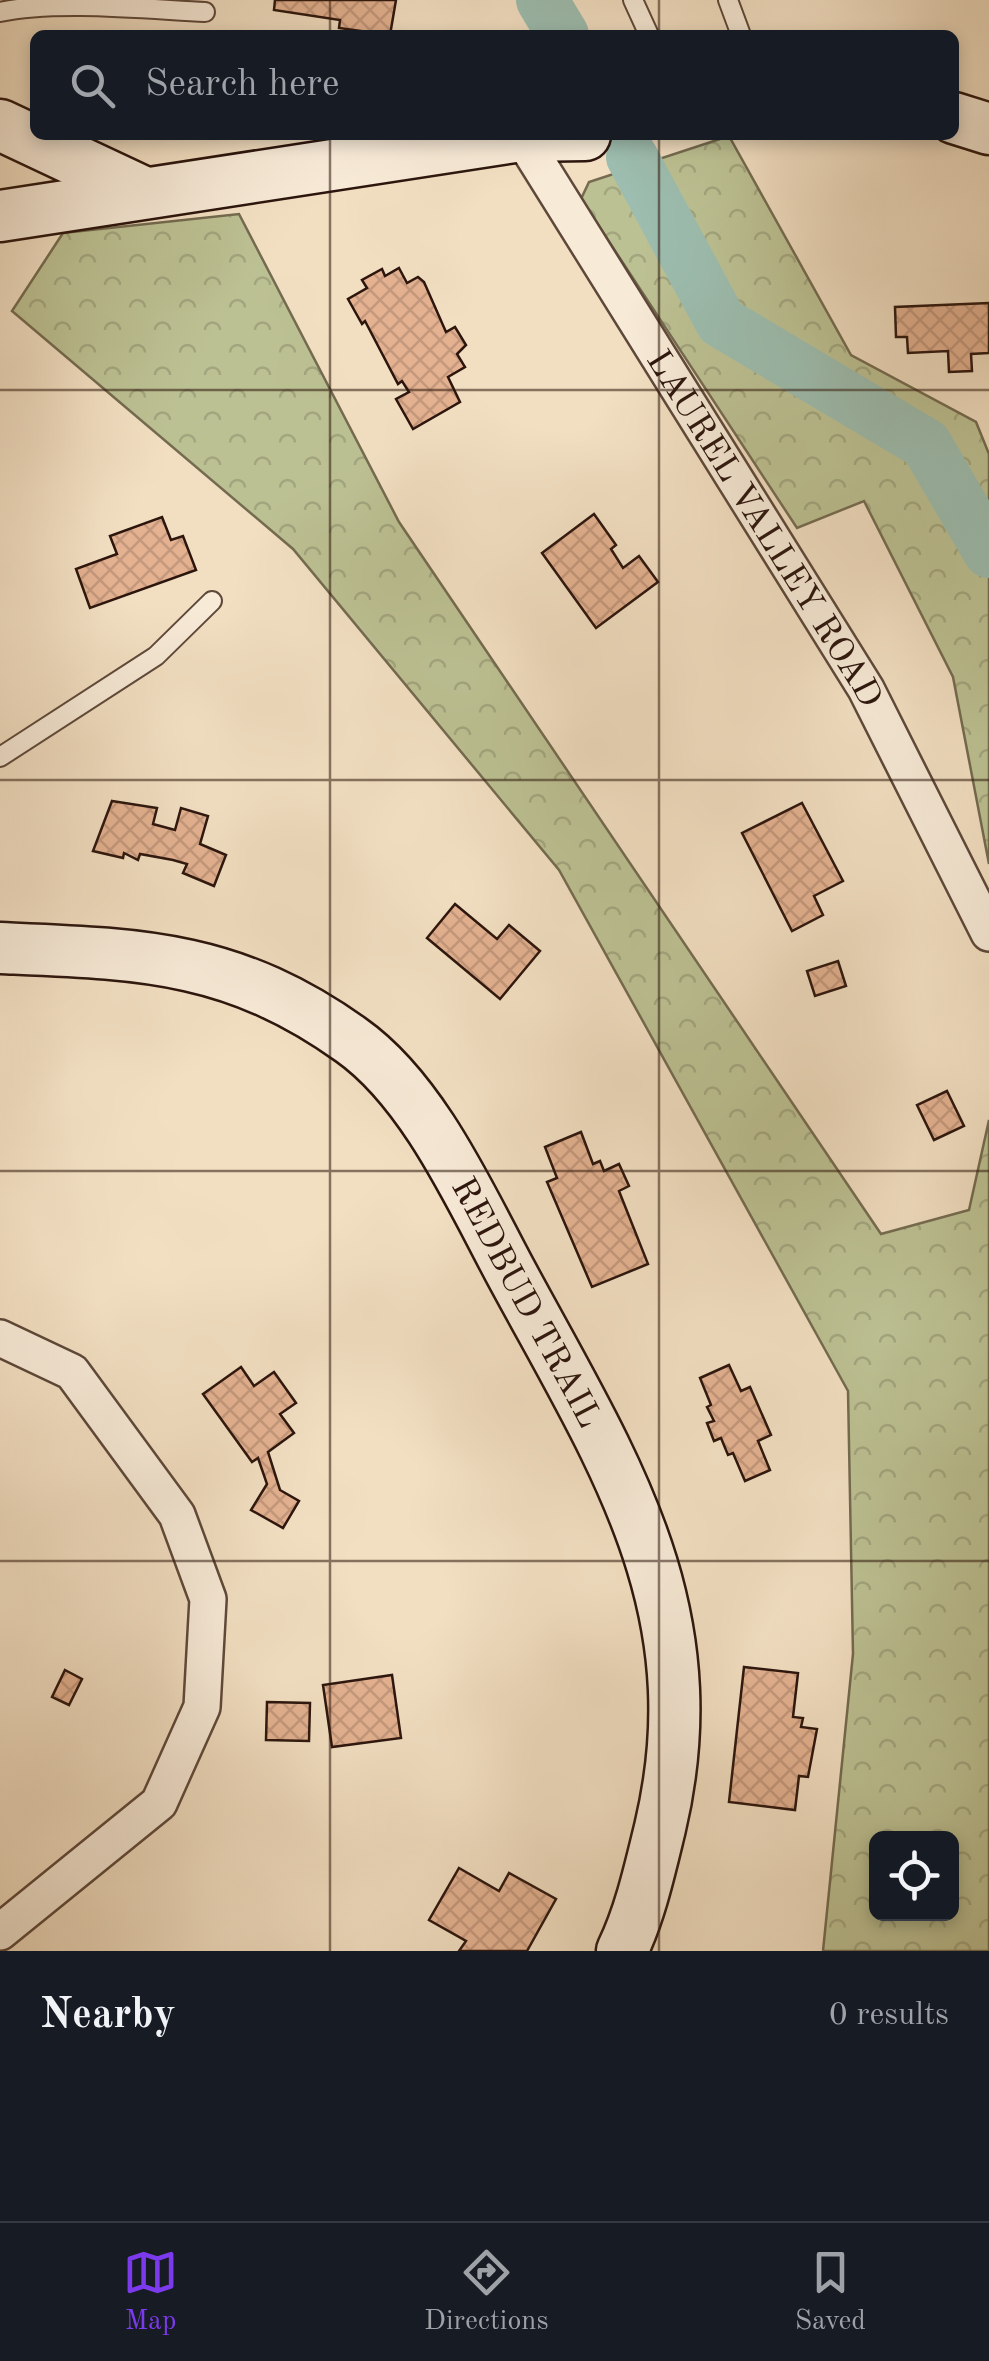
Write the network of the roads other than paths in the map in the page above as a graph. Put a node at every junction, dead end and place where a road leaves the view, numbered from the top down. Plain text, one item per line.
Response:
1 (632, 0) edge
2 (728, 0) edge
3 (0, 12) edge
4 (205, 12) dead end
5 (646, 30) edge
6 (738, 30) edge
7 (959, 120) edge
8 (0, 125) edge
9 (989, 130) edge
10 (30, 139) edge
11 (32, 140) edge
12 (495, 140) edge
13 (523, 140) edge
14 (145, 194) junction
15 (0, 216) edge
16 (212, 601) dead end
17 (0, 758) edge
18 (989, 933) edge
19 (0, 948) edge
20 (0, 1338) edge
21 (0, 1932) edge
22 (622, 1951) edge

1 - 5 lane
2 - 6 lane
3 - 4 lane
7 - 9 street
8 - 10 street
11 - 14 street
12 - 14 street
13 - 18 street, LAUREL VALLEY ROAD
14 - 15 street
16 - 17 lane
19 - 22 street, REDBUD TRAIL
20 - 21 street

